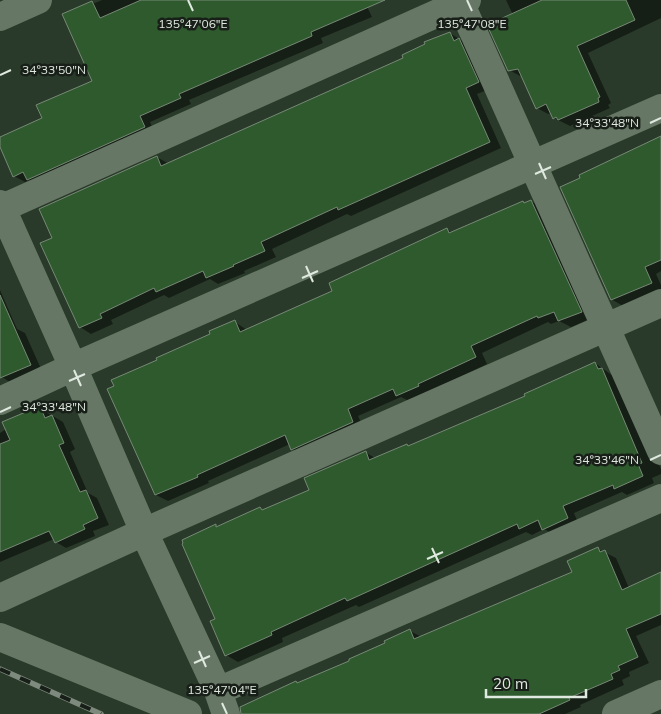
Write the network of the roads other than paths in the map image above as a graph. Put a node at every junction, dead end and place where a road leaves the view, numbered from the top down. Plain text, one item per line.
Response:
1 (38, 0) edge
2 (462, 1) edge
3 (0, 17) edge
4 (661, 108) edge
5 (531, 164) junction
6 (0, 207) edge
7 (661, 303) edge
8 (606, 327) junction
9 (73, 366) junction
10 (0, 401) edge
11 (661, 451) edge
12 (661, 498) edge
13 (144, 532) junction
14 (0, 598) edge
15 (0, 637) edge
16 (661, 694) edge
17 (222, 703) edge
18 (188, 714) edge
19 (616, 714) edge

1 - 3 street
2 - 5 street
2 - 6 street
4 - 5 street
5 - 8 street
5 - 9 street
6 - 9 street
7 - 8 street
8 - 11 street
8 - 13 street
9 - 10 street
9 - 13 street
12 - 17 street
13 - 14 street
13 - 17 street
15 - 18 street
16 - 19 street

